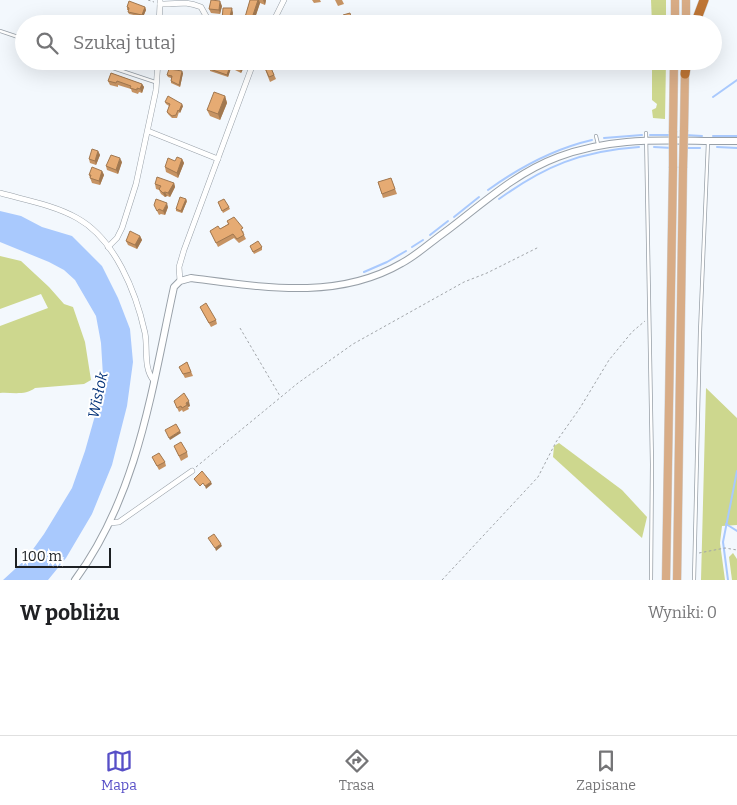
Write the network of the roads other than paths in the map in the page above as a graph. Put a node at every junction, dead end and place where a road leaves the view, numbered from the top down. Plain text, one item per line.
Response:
1 (284, 0) edge
2 (676, 0) edge
3 (686, 0) edge
4 (704, 0) edge
5 (160, 2) edge
6 (159, 15) edge
7 (206, 15) edge
8 (276, 15) edge
9 (675, 15) edge
10 (686, 15) edge
11 (698, 15) edge
12 (0, 31) edge
13 (15, 36) edge
14 (119, 70) edge
15 (158, 70) edge
16 (251, 70) edge
17 (674, 70) edge
18 (685, 70) edge
19 (685, 74) joint
20 (157, 83) junction
21 (148, 131) junction
22 (646, 133) dead end
23 (596, 136) dead end
24 (647, 140) junction
25 (737, 141) edge
26 (708, 142) junction
27 (598, 144) junction
28 (218, 159) junction
29 (0, 193) edge
30 (108, 247) junction
31 (180, 281) junction
32 (154, 381) junction
33 (192, 470) road end
34 (110, 523) junction
35 (75, 580) edge
36 (651, 580) edge
37 (666, 580) edge
38 (677, 580) edge
39 (694, 580) edge

1 - 8 street
2 - 9 main road
3 - 10 main road
4 - 11 highway
5 - 6 street
5 - 7 street
12 - 13 lane
14 - 20 lane
15 - 20 street
16 - 28 street
17 - 37 main road, bridge
18 - 19 highway
19 - 38 main road, bridge
20 - 21 street
21 - 28 street
21 - 30 street
22 - 24 lane
23 - 27 lane
24 - 26 street
24 - 27 street
24 - 36 lane
25 - 26 street
26 - 39 lane
27 - 31 street
28 - 31 street
29 - 30 street
30 - 32 street
31 - 32 street
32 - 34 street
33 - 34 street
34 - 35 street

